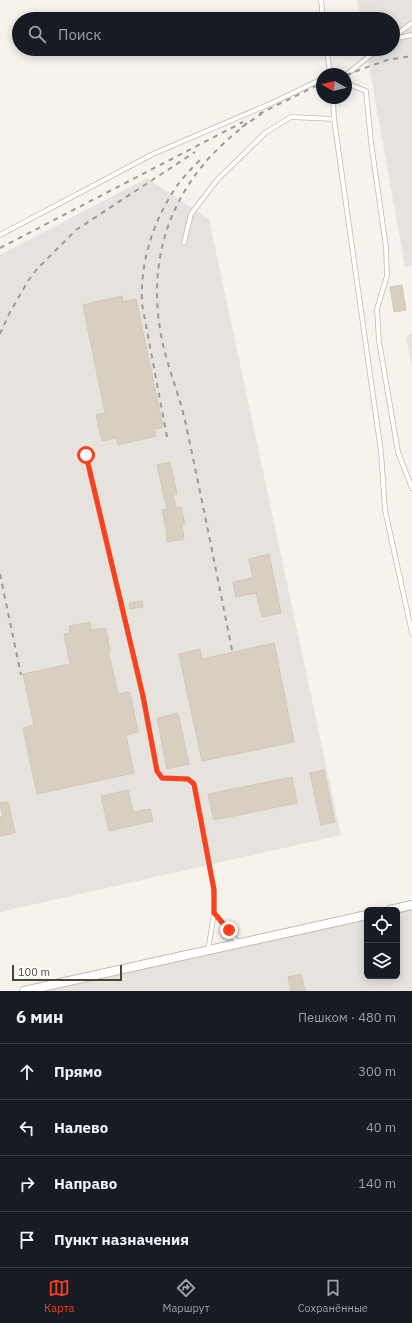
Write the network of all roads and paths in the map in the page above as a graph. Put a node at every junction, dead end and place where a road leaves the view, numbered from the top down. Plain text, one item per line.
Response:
1 (321, 0) edge
2 (322, 12) edge
3 (412, 23) edge
4 (400, 32) edge
5 (412, 35) edge
6 (400, 37) edge
7 (328, 56) edge
8 (369, 56) edge
9 (329, 68) edge
10 (352, 70) edge
11 (316, 82) edge
12 (352, 85) edge
13 (333, 104) edge
14 (334, 119) junction
15 (0, 235) edge
16 (184, 243) dead end
17 (86, 455) dead end
18 (412, 488) edge
19 (412, 632) edge
20 (412, 905) edge
21 (400, 908) edge
22 (214, 913) junction
23 (364, 916) edge
24 (239, 944) junction
25 (208, 951) junction
26 (24, 991) edge

1 - 2 lane
3 - 4 lane
5 - 6 lane
7 - 9 lane
8 - 10 lane
11 - 15 lane
12 - 18 lane
13 - 14 lane
14 - 16 lane
14 - 19 lane
17 - 22 lane
20 - 21 street
22 - 24 lane
22 - 25 lane
23 - 24 street
24 - 25 street
25 - 26 street

